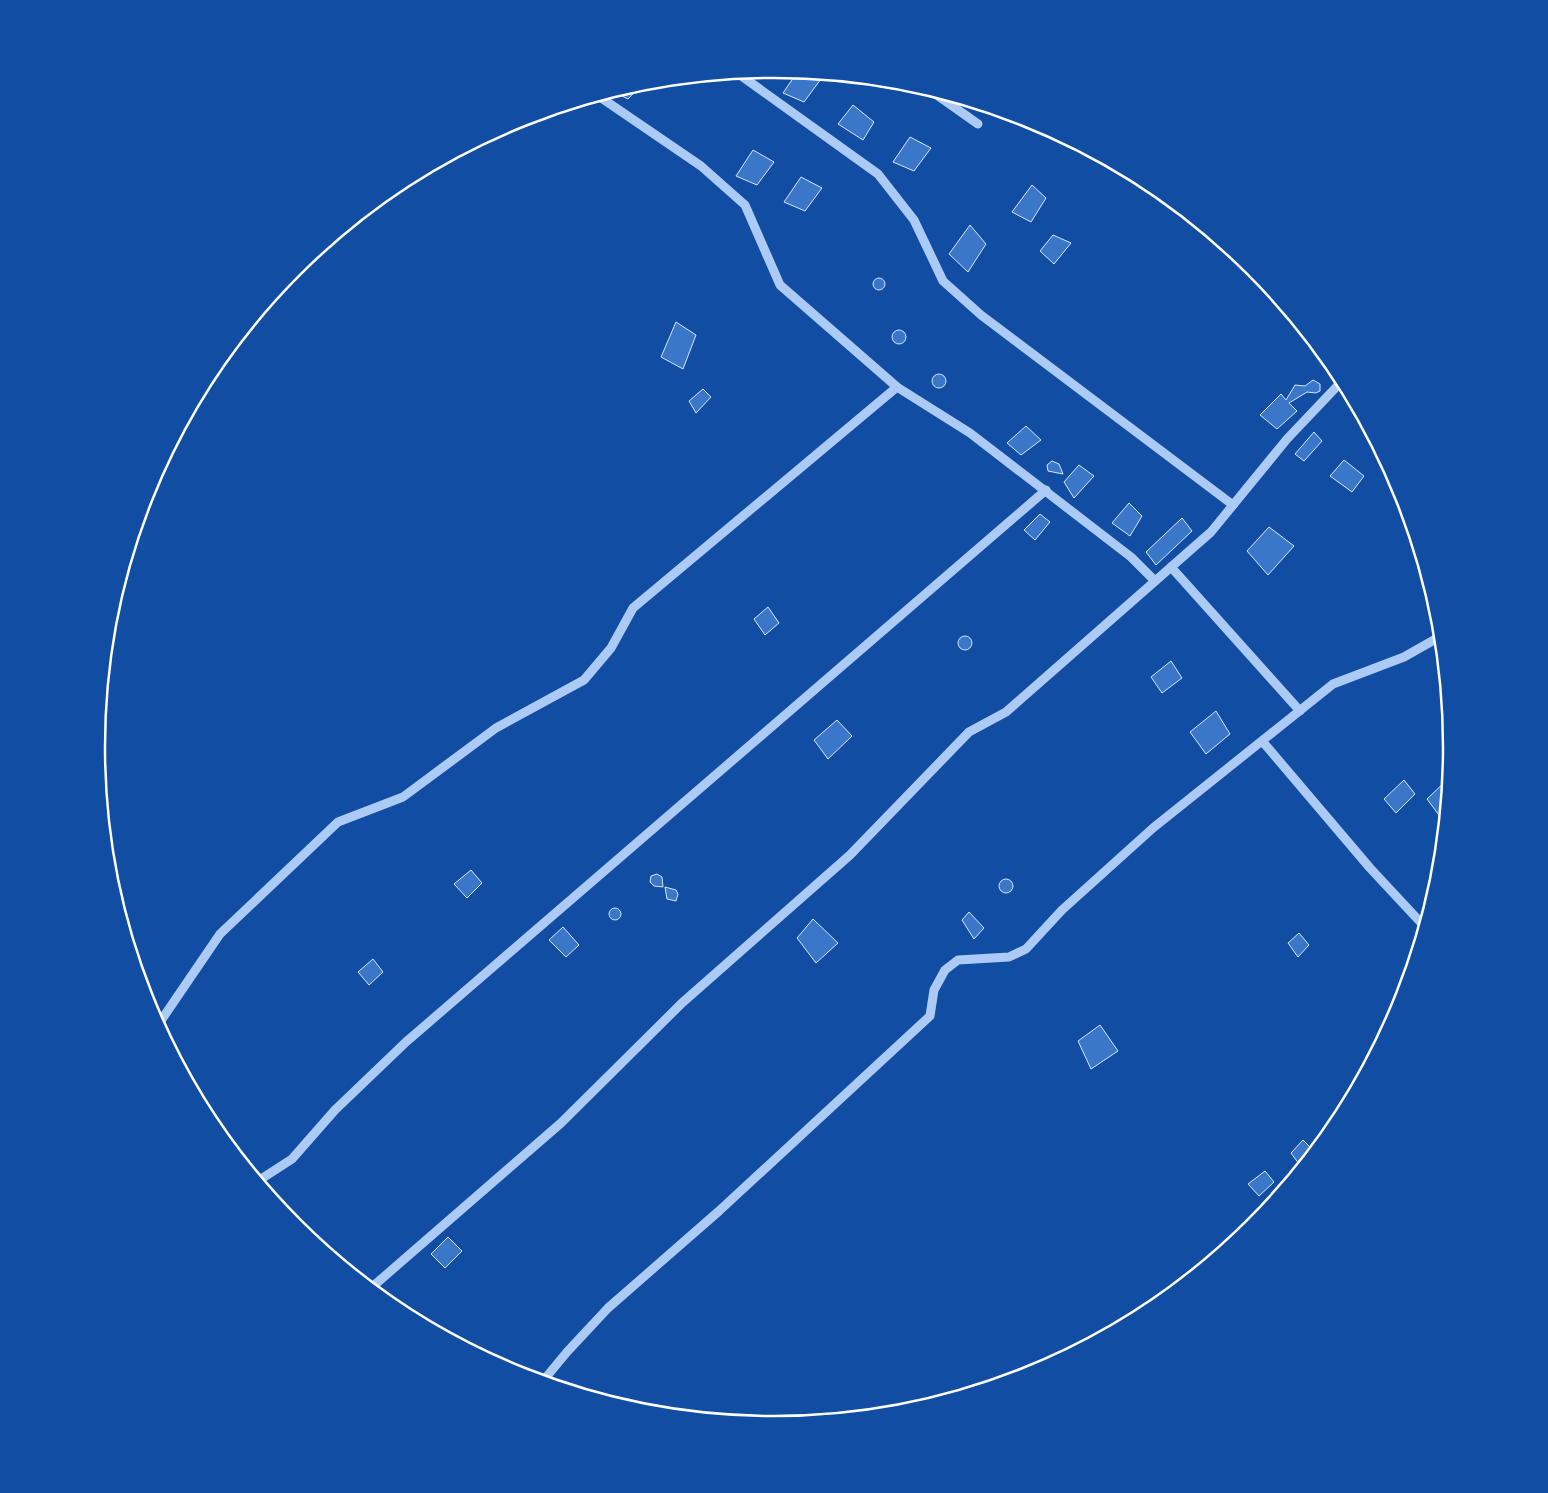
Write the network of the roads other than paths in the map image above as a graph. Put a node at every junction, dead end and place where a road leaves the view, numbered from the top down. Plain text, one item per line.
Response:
1 (745, 79) edge
2 (603, 99) edge
3 (942, 99) edge
4 (978, 124) dead end
5 (1337, 386) edge
6 (897, 387) junction
7 (1046, 490) junction
8 (1233, 504) junction
9 (1171, 566) junction
10 (1155, 581) junction
11 (1434, 640) edge
12 (1300, 711) junction
13 (1263, 742) junction
14 (1420, 921) edge
15 (163, 1018) edge
16 (263, 1178) edge
17 (376, 1284) edge
18 (548, 1376) edge

1 - 8 street
2 - 6 street
3 - 4 street
5 - 8 street
6 - 7 street
6 - 15 street
7 - 10 street
7 - 16 street
8 - 9 street
9 - 10 street
9 - 12 street
10 - 17 street
11 - 12 street
12 - 13 street
13 - 14 street
13 - 18 street

